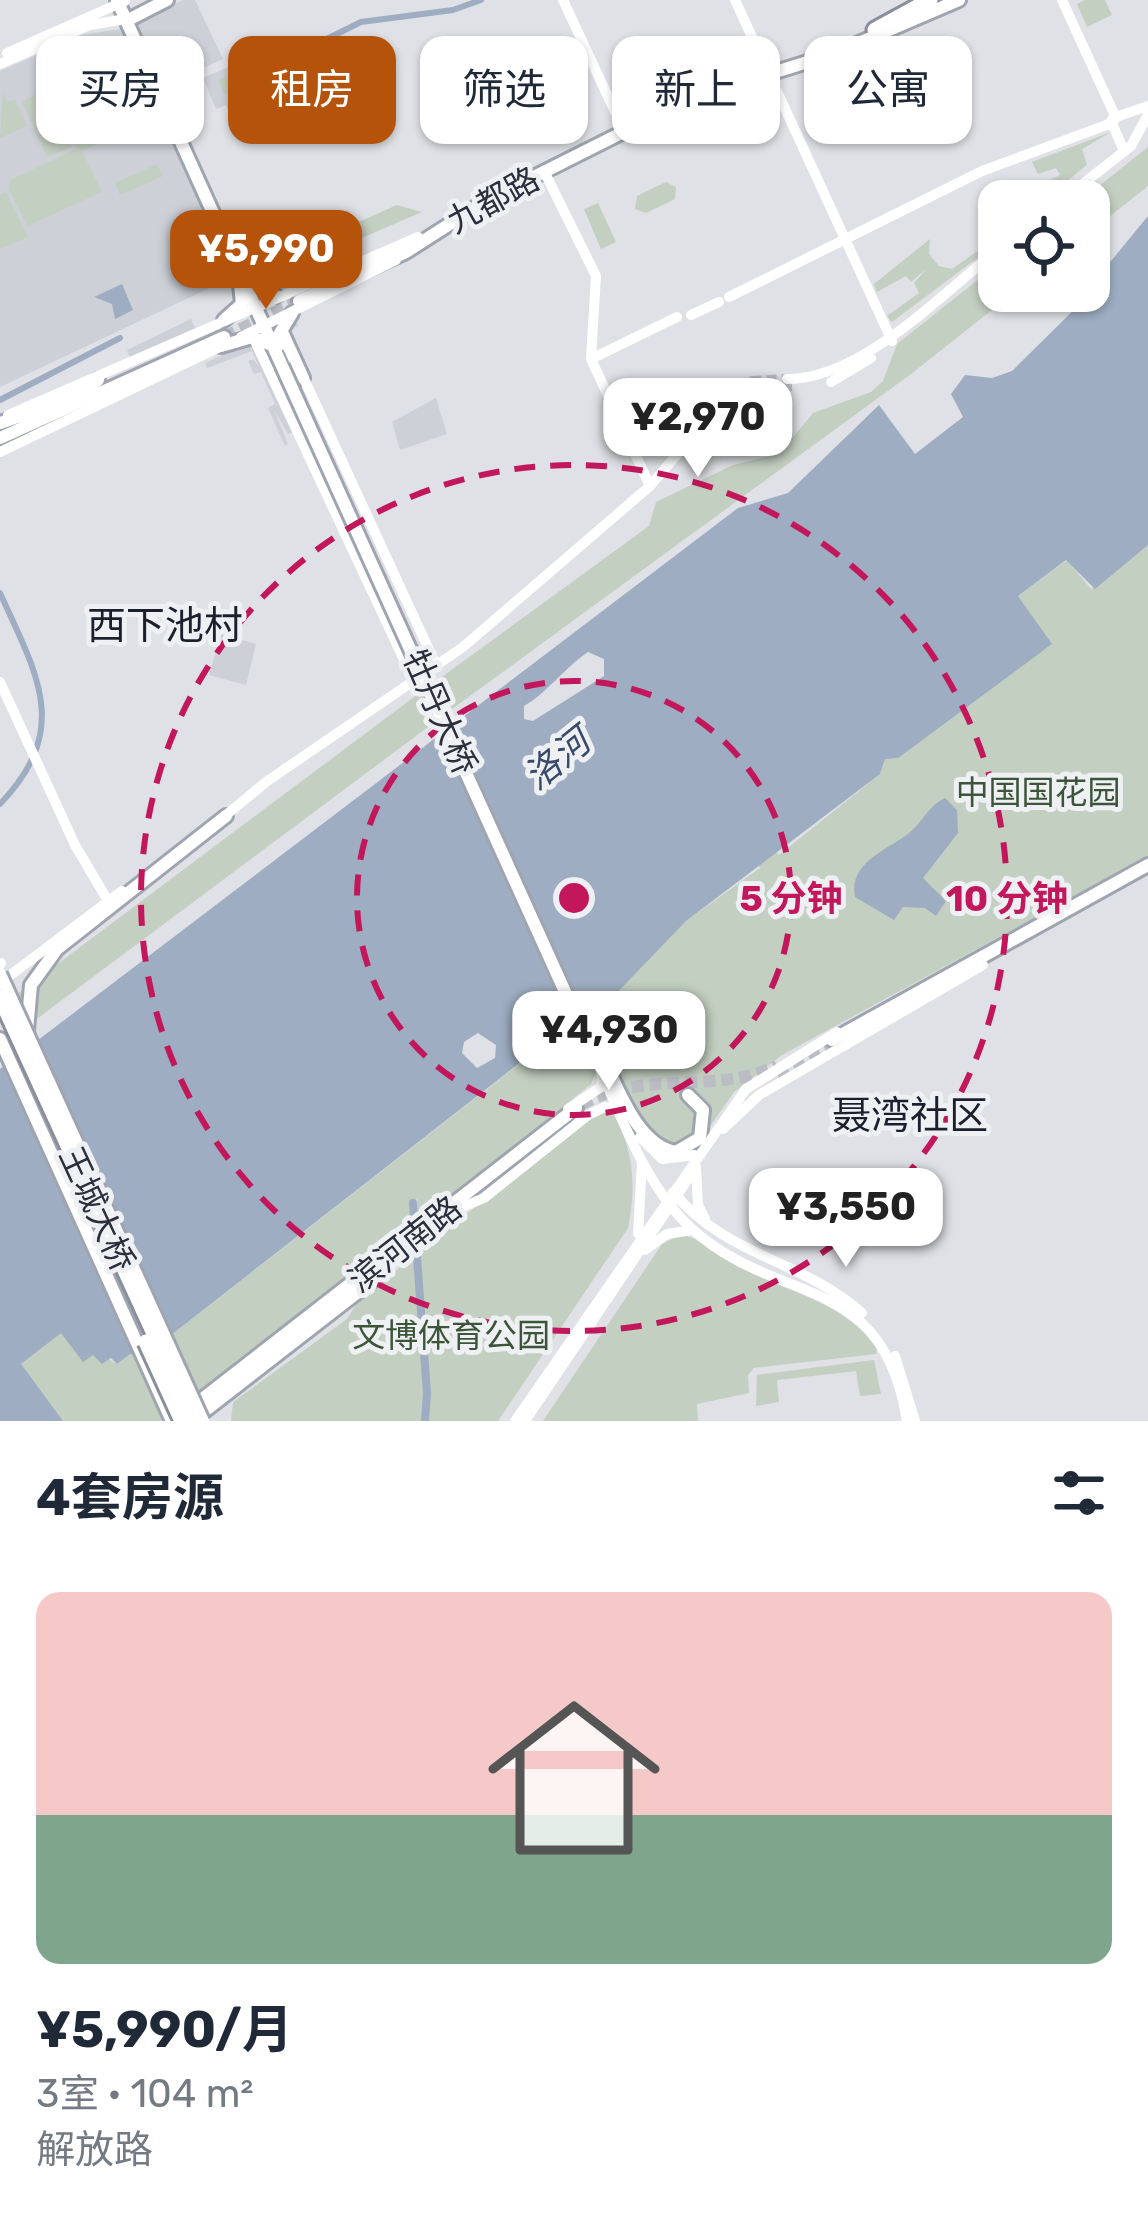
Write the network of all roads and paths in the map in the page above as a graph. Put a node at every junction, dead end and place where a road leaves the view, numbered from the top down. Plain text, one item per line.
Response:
1 (167, 0) edge
2 (565, 0) edge
3 (735, 0) edge
4 (942, 0) edge
5 (958, 0) edge
6 (1059, 0) edge
7 (123, 1) edge
8 (926, 2) edge
9 (129, 19) junction
10 (875, 30) junction
11 (751, 36) edge
12 (0, 60) edge
13 (780, 65) edge
14 (780, 67) edge
15 (780, 99) edge
16 (612, 101) edge
17 (1148, 110) edge
18 (1113, 120) junction
19 (612, 133) edge
20 (612, 134) edge
21 (1148, 136) edge
22 (1124, 151) junction
23 (544, 171) junction
24 (1089, 180) edge
25 (1091, 180) edge
26 (221, 228) junction
27 (843, 238) junction
28 (978, 269) edge
29 (253, 287) junction
30 (276, 296) junction
31 (296, 302) junction
32 (258, 305) junction
33 (267, 325) junction
34 (222, 331) junction
35 (890, 338) junction
36 (272, 350) junction
37 (592, 361) junction
38 (303, 378) junction
39 (98, 380) junction
40 (789, 382) tunnel mouth
41 (73, 398) junction
42 (95, 404) junction
43 (16, 411) junction
44 (56, 413) junction
45 (706, 425) tunnel mouth
46 (0, 434) edge
47 (650, 486) junction
48 (436, 664) junction
49 (412, 676) junction
50 (0, 686) edge
51 (226, 816) junction
52 (1148, 869) edge
53 (106, 902) junction
54 (981, 962) junction
55 (2, 978) edge
56 (0, 1016) edge
57 (27, 1032) junction
58 (833, 1042) tunnel mouth
59 (2, 1044) edge
60 (810, 1046) junction
61 (598, 1056) junction
62 (817, 1060) junction
63 (602, 1073) junction
64 (688, 1095) dead end
65 (622, 1107) junction
66 (581, 1109) junction
67 (640, 1137) junction
68 (640, 1154) junction
69 (697, 1160) junction
70 (671, 1198) junction
71 (710, 1227) junction
72 (693, 1230) junction
73 (636, 1250) junction
74 (185, 1382) joint
75 (160, 1395) joint
76 (212, 1400) junction
77 (185, 1418) edge
78 (222, 1421) edge
79 (515, 1421) edge
80 (525, 1421) edge
81 (911, 1421) edge

1 - 9 main road
2 - 16 main road
3 - 11 main road
4 - 10 main road, 九都路
5 - 14 main road, 九都路
6 - 18 main road
7 - 9 main road
7 - 12 main road
8 - 10 highway
9 - 12 main road
9 - 26 main road
9 - 29 main road
10 - 13 main road, 九都路
15 - 27 main road
17 - 18 main road
17 - 22 main road
18 - 22 main road
18 - 27 main road
19 - 31 main road, 九都路
20 - 23 main road, 九都路
21 - 25 main road
22 - 24 main road
23 - 31 main road, 九都路
23 - 37 main road
26 - 32 main road
26 - 34 main road
27 - 35 main road
27 - 37 main road
28 - 35 main road
29 - 30 main road
29 - 32 main road
30 - 31 main road
30 - 32 main road
31 - 33 main road
31 - 36 main road
31 - 38 main road
32 - 33 main road
32 - 34 main road
33 - 34 main road
33 - 36 main road
34 - 36 main road
34 - 39 main road
34 - 41 main road
34 - 42 main road
34 - 44 main road
35 - 40 main road
36 - 38 main road
36 - 49 main road
36 - 61 main road, 牡丹大桥, bridge
37 - 47 main road
38 - 48 main road
39 - 41 main road
39 - 43 main road
41 - 43 main road
41 - 46 main road
42 - 44 main road
42 - 46 main road
43 - 46 main road
44 - 46 main road
45 - 47 main road
47 - 48 main road
48 - 49 main road
49 - 51 main road
50 - 53 main road
51 - 53 main road
51 - 57 main road
52 - 54 main road
53 - 55 main road
54 - 58 main road
54 - 60 main road
54 - 62 main road
55 - 57 main road, bridge
55 - 77 highway, 王城大桥, bridge
56 - 77 highway, 王城大桥, bridge
57 - 74 main road, bridge
59 - 75 main road
60 - 62 main road
60 - 69 main road
61 - 63 main road
61 - 65 main road, 牡丹大桥
62 - 69 main road
63 - 65 main road
63 - 66 main road
64 - 65 main road, 牡丹大桥
65 - 66 main road
65 - 67 main road
65 - 68 main road
66 - 76 main road, 滨河南路
67 - 69 main road
67 - 70 main road
68 - 70 main road
68 - 73 main road
69 - 70 main road
69 - 71 main road
70 - 71 main road
70 - 72 main road
70 - 73 main road
71 - 81 main road
72 - 73 main road
72 - 81 main road
73 - 79 main road
73 - 80 main road
74 - 77 highway, bridge
75 - 77 highway, bridge
76 - 77 main road, 滨河南路
76 - 78 main road

